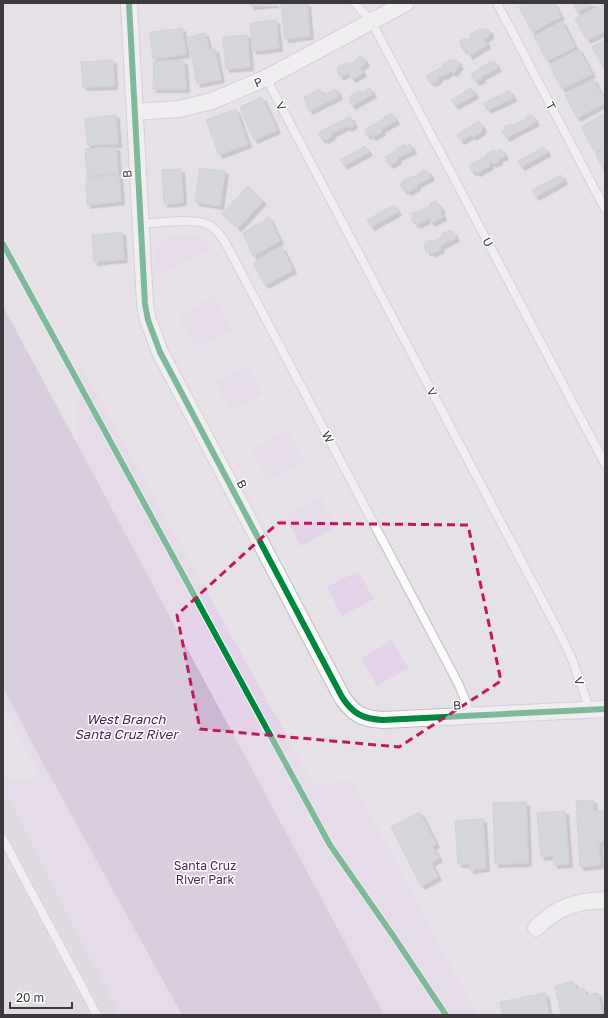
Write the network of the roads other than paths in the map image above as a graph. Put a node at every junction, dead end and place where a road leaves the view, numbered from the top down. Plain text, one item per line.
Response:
1 (129, 3) edge
2 (354, 3) edge
3 (406, 3) edge
4 (497, 3) edge
5 (371, 21) junction
6 (266, 78) junction
7 (135, 112) junction
8 (605, 209) edge
9 (140, 224) junction
10 (605, 464) edge
11 (597, 710) edge
12 (468, 716) junction
13 (3, 839) edge
14 (605, 900) edge
15 (536, 928) dead end
16 (97, 1015) edge

1 - 7 street, B
2 - 5 lane
3 - 5 street, P
4 - 8 lane, T
5 - 6 street, P
5 - 10 lane, U
6 - 7 street, P
6 - 11 lane, V
7 - 9 street, B
9 - 12 lane, W
9 - 12 street, B
11 - 12 street, B
13 - 16 lane
14 - 15 street

